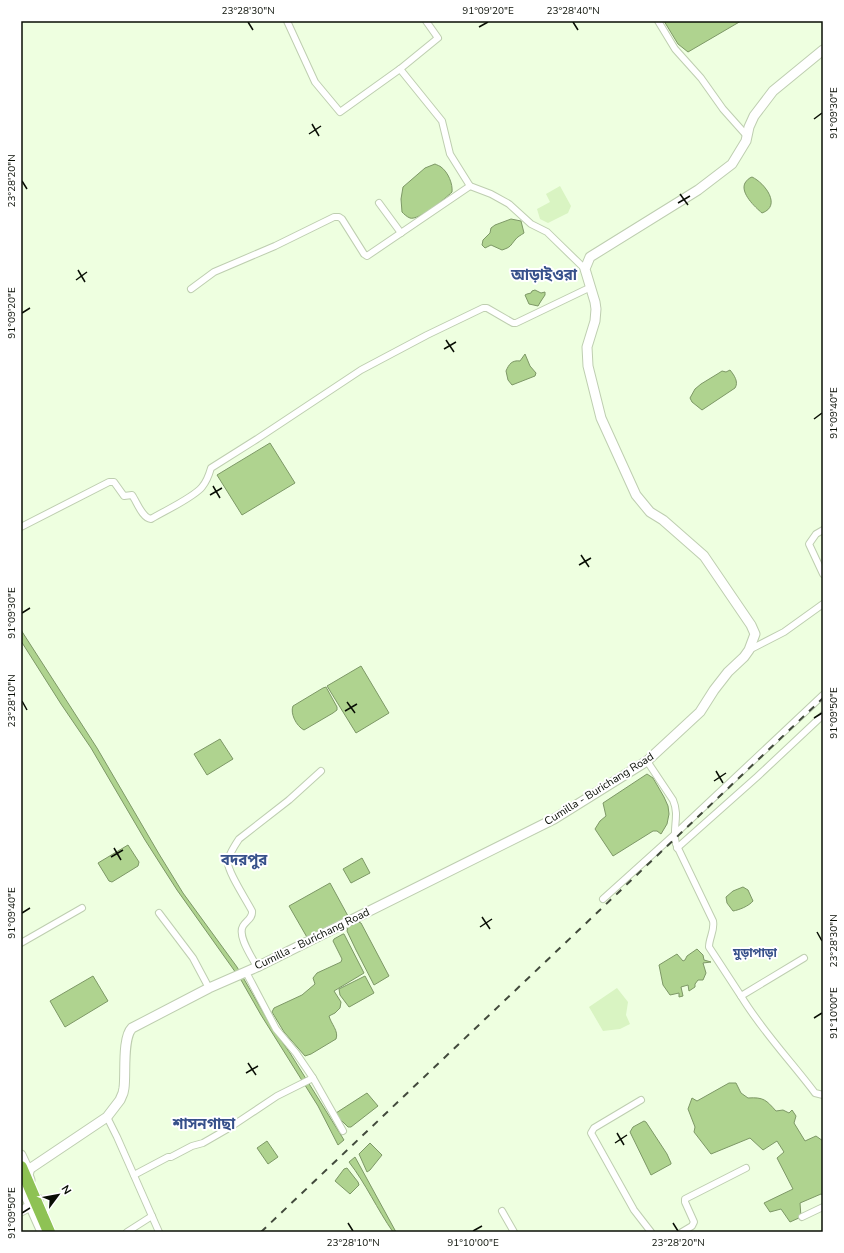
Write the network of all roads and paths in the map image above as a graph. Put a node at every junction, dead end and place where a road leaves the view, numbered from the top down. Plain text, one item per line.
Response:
1 (287, 21) edge
2 (426, 21) edge
3 (658, 21) edge
4 (823, 50) edge
5 (400, 69) junction
6 (747, 136) junction
7 (470, 186) junction
8 (380, 203) dead end
9 (401, 233) junction
10 (585, 269) junction
11 (590, 287) junction
12 (191, 289) dead end
13 (21, 527) edge
14 (823, 530) edge
15 (823, 574) edge
16 (823, 604) edge
17 (749, 650) junction
18 (823, 695) edge
19 (823, 715) edge
20 (648, 761) junction
21 (321, 771) dead end
22 (674, 835) junction
23 (677, 848) junction
24 (603, 899) dead end
25 (82, 908) dead end
26 (159, 913) dead end
27 (21, 943) edge
28 (804, 958) dead end
29 (257, 966) junction
30 (246, 972) junction
31 (209, 988) junction
32 (741, 996) junction
33 (310, 1079) junction
34 (823, 1095) edge
35 (641, 1100) dead end
36 (107, 1117) junction
37 (343, 1131) dead end
38 (21, 1155) edge
39 (746, 1168) dead end
40 (24, 1169) edge
41 (134, 1176) junction
42 (21, 1185) edge
43 (31, 1206) junction
44 (823, 1207) edge
45 (21, 1211) edge
46 (502, 1211) dead end
47 (152, 1216) junction
48 (802, 1217) dead end
49 (42, 1232) edge
50 (49, 1232) edge
51 (55, 1232) edge
52 (127, 1232) edge
53 (159, 1232) edge
54 (514, 1232) edge
55 (651, 1232) edge
56 (682, 1232) edge

1 - 5 street
2 - 5 street
3 - 6 street
4 - 6 main road
5 - 7 street
6 - 10 main road
7 - 9 street
7 - 10 street
8 - 9 street
9 - 12 street
10 - 11 main road, Cumilla - Burichang Road
11 - 13 street
11 - 17 main road, Cumilla - Burichang Road
14 - 15 street
16 - 17 street
17 - 20 main road, Cumilla - Burichang Road
18 - 22 street
19 - 23 street
20 - 22 street
20 - 29 main road, Cumilla - Burichang Road
21 - 29 street
22 - 23 street
22 - 24 street
23 - 32 street
25 - 27 street
26 - 31 street
28 - 32 street
29 - 30 main road, Cumilla - Burichang Road
30 - 31 main road, Cumilla - Burichang Road
30 - 33 street
31 - 36 main road, Cumilla - Burichang Road
32 - 34 street
33 - 37 street
33 - 41 street
35 - 55 street
36 - 40 main road, Cumilla - Burichang Road
36 - 41 street
38 - 40 main road
39 - 56 street
40 - 43 main road
40 - 50 highway, bridge
40 - 51 main road
41 - 47 street
42 - 43 main road
43 - 45 main road
43 - 49 main road
44 - 48 street
46 - 54 street
47 - 52 street
47 - 53 street

